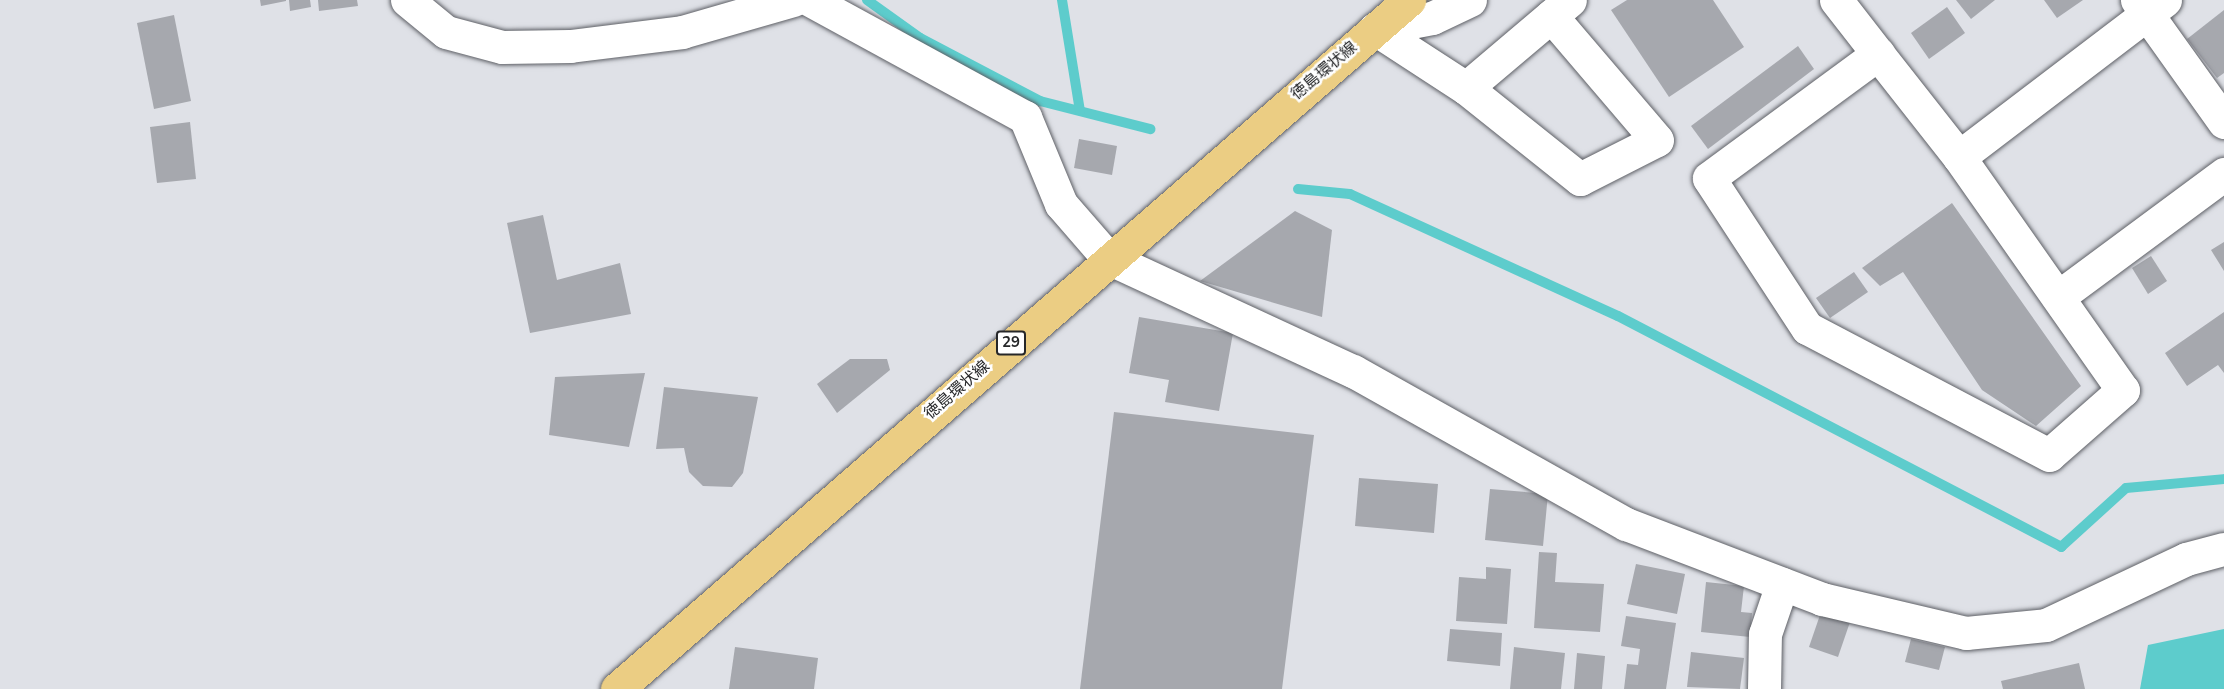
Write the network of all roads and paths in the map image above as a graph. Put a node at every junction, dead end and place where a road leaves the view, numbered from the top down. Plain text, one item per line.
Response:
1 (407, 0) edge
2 (793, 0) edge
3 (810, 0) edge
4 (1408, 0) edge
5 (1470, 0) edge
6 (1836, 0) edge
7 (2150, 4) edge
8 (1561, 8) edge
9 (1375, 29) junction
10 (1878, 54) junction
11 (1466, 88) junction
12 (2224, 122) edge
13 (1959, 157) junction
14 (2224, 174) edge
15 (1108, 258) junction
16 (2058, 297) junction
17 (2224, 549) edge
18 (1782, 584) junction
19 (617, 689) edge
20 (1764, 689) edge

1 - 2 street
3 - 15 street
4 - 9 main road, 徳島環状線 / 29
5 - 9 street
6 - 10 street
7 - 12 street
7 - 13 street
8 - 11 street
8 - 11 street
9 - 11 street
9 - 15 main road, 徳島環状線 / 29
10 - 13 street
10 - 16 street
13 - 16 street
14 - 16 street
15 - 18 street
15 - 19 main road, 徳島環状線 / 29
17 - 18 street
18 - 20 street

